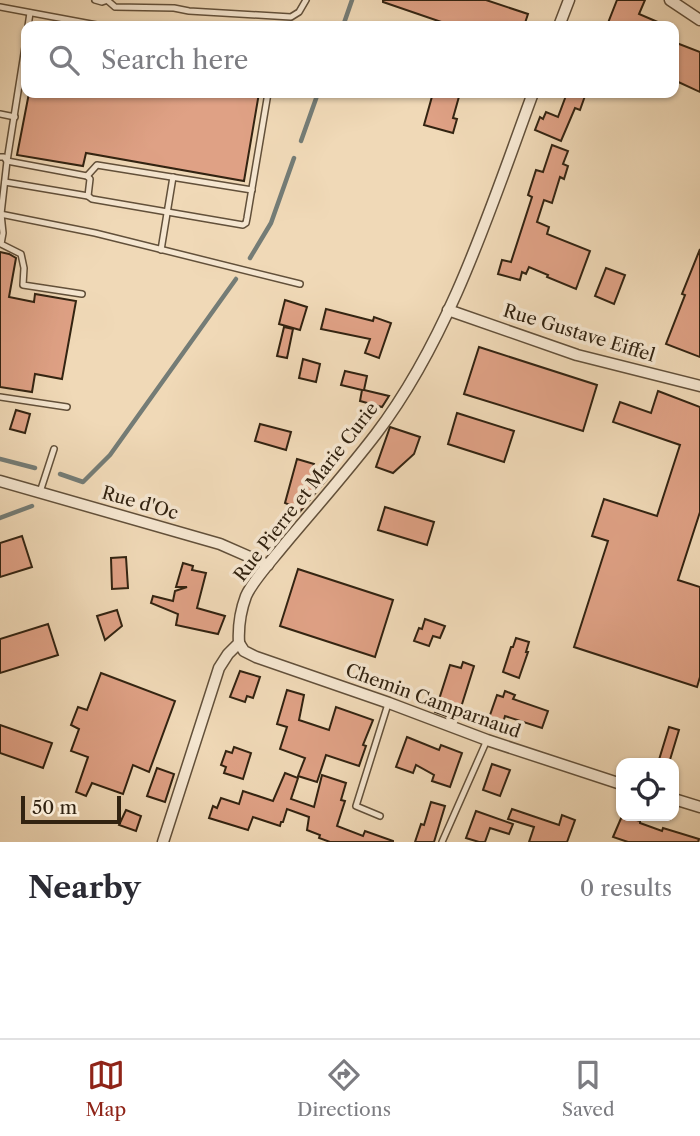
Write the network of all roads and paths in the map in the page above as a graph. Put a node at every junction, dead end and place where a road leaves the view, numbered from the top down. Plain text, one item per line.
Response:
1 (95, 0) edge
2 (107, 0) edge
3 (306, 0) edge
4 (569, 0) edge
5 (670, 0) edge
6 (0, 8) edge
7 (30, 13) junction
8 (700, 20) edge
9 (29, 21) edge
10 (74, 21) edge
11 (561, 21) edge
12 (21, 76) edge
13 (267, 98) edge
14 (531, 98) edge
15 (0, 114) edge
16 (15, 117) junction
17 (0, 157) edge
18 (7, 161) junction
19 (87, 176) junction
20 (173, 177) junction
21 (5, 182) junction
22 (252, 190) junction
23 (88, 196) junction
24 (168, 212) junction
25 (1, 214) edge
26 (161, 250) junction
27 (300, 284) dead end
28 (82, 294) dead end
29 (448, 310) junction
30 (700, 386) edge
31 (0, 397) edge
32 (67, 407) dead end
33 (54, 449) dead end
34 (0, 481) edge
35 (40, 493) junction
36 (268, 565) junction
37 (239, 643) junction
38 (389, 703) junction
39 (487, 740) junction
40 (616, 782) edge
41 (679, 801) edge
42 (700, 807) edge
43 (380, 816) dead end
44 (163, 842) edge
45 (442, 842) edge

1 - 2 lane
2 - 3 lane
4 - 11 street
5 - 8 street
6 - 7 lane
7 - 9 lane
7 - 10 lane
12 - 16 lane
13 - 22 lane
14 - 29 street, Rue Pierre et Marie Curie
15 - 16 lane
16 - 18 lane
17 - 18 lane
18 - 19 lane
18 - 21 lane
19 - 20 lane
19 - 23 lane
20 - 22 lane
20 - 24 lane
21 - 23 lane
21 - 25 lane
22 - 24 lane
23 - 24 lane
24 - 26 lane
25 - 26 lane
25 - 28 lane
26 - 27 lane
29 - 30 street, Rue Gustave Eiffel
29 - 36 street, Rue Pierre et Marie Curie
31 - 32 lane
33 - 35 lane
34 - 35 street, Rue d'Oc
35 - 36 street, Rue d'Oc
36 - 37 street, Rue Pierre et Marie Curie
37 - 38 street, Chemin Camparnaud
37 - 44 street
38 - 39 street, Chemin Camparnaud
38 - 43 lane
39 - 40 street, Chemin Camparnaud
39 - 45 lane
41 - 42 street

